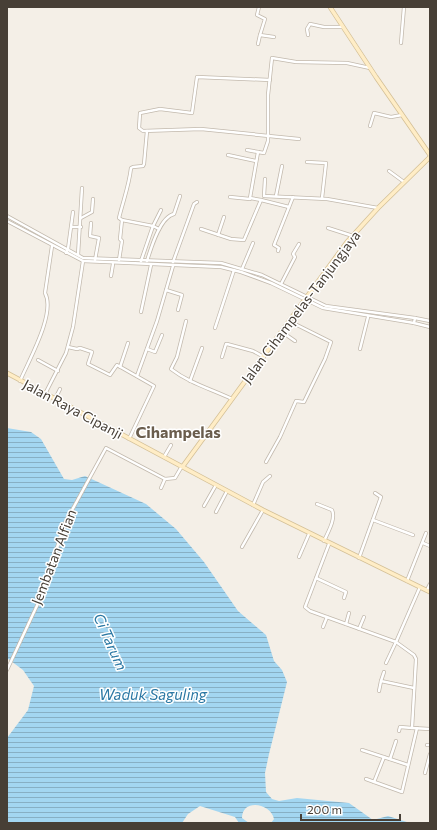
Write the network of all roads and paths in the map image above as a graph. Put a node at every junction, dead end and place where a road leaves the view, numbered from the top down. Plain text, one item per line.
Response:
1 (259, 7) edge
2 (330, 7) edge
3 (404, 7) edge
4 (344, 28) junction
5 (260, 35) junction
6 (308, 35) dead end
7 (274, 37) dead end
8 (401, 43) dead end
9 (258, 44) dead end
10 (370, 68) junction
11 (270, 80) junction
12 (402, 115) junction
13 (370, 126) dead end
14 (147, 130) junction
15 (268, 136) junction
16 (299, 139) dead end
17 (247, 150) dead end
18 (258, 152) junction
19 (228, 155) dead end
20 (430, 156) edge
21 (256, 161) junction
22 (307, 162) dead end
23 (282, 166) dead end
24 (389, 172) dead end
25 (265, 179) dead end
26 (404, 182) junction
27 (82, 188) dead end
28 (180, 196) dead end
29 (276, 196) junction
30 (230, 197) dead end
31 (293, 197) junction
32 (322, 198) junction
33 (93, 199) dead end
34 (250, 199) junction
35 (261, 200) junction
36 (197, 202) dead end
37 (289, 207) junction
38 (378, 208) junction
39 (161, 210) dead end
40 (73, 212) dead end
41 (7, 216) edge
42 (224, 217) dead end
43 (81, 218) junction
44 (122, 220) junction
45 (7, 221) edge
46 (91, 223) dead end
47 (153, 226) junction
48 (72, 227) junction
49 (81, 227) junction
50 (328, 228) dead end
51 (202, 229) dead end
52 (159, 230) junction
53 (218, 235) junction
54 (353, 236) junction
55 (253, 243) dead end
56 (299, 244) dead end
57 (52, 246) junction
58 (68, 249) junction
59 (278, 251) dead end
60 (66, 254) junction
61 (78, 255) junction
62 (83, 260) junction
63 (95, 260) junction
64 (119, 260) junction
65 (141, 261) junction
66 (147, 261) junction
67 (113, 264) junction
68 (173, 264) junction
69 (151, 265) junction
70 (221, 265) junction
71 (242, 269) junction
72 (234, 270) junction
73 (111, 276) dead end
74 (261, 277) junction
75 (281, 284) junction
76 (166, 290) junction
77 (305, 298) junction
78 (178, 310) dead end
79 (141, 312) dead end
80 (383, 316) junction
81 (368, 317) junction
82 (186, 321) dead end
83 (289, 321) junction
84 (414, 321) junction
85 (430, 321) edge
86 (430, 327) edge
87 (215, 328) dead end
88 (282, 332) junction
89 (162, 335) dead end
90 (295, 341) dead end
91 (128, 343) dead end
92 (68, 347) junction
93 (202, 348) dead end
94 (360, 349) dead end
95 (147, 350) junction
96 (222, 357) dead end
97 (264, 357) junction
98 (38, 360) dead end
99 (120, 367) junction
100 (58, 371) junction
101 (7, 373) edge
102 (137, 376) junction
103 (20, 381) junction
104 (190, 381) junction
105 (60, 389) dead end
106 (45, 395) junction
107 (232, 399) junction
108 (55, 400) junction
109 (129, 439) junction
110 (171, 445) dead end
111 (164, 457) junction
112 (266, 462) dead end
113 (182, 466) junction
114 (270, 476) dead end
115 (165, 479) junction
116 (216, 485) junction
117 (161, 488) dead end
118 (227, 491) junction
119 (375, 493) dead end
120 (317, 504) dead end
121 (253, 505) junction
122 (204, 506) dead end
123 (263, 510) junction
124 (216, 512) dead end
125 (373, 520) junction
126 (426, 533) dead end
127 (308, 534) junction
128 (413, 535) dead end
129 (324, 541) junction
130 (423, 542) junction
131 (329, 544) junction
132 (430, 546) edge
133 (242, 547) dead end
134 (299, 557) dead end
135 (359, 558) junction
136 (316, 578) junction
137 (408, 581) junction
138 (430, 584) edge
139 (420, 586) junction
140 (429, 591) edge
141 (344, 598) dead end
142 (349, 613) dead end
143 (327, 617) junction
144 (364, 617) dead end
145 (346, 624) junction
146 (323, 627) dead end
147 (359, 629) junction
148 (396, 642) junction
149 (386, 664) dead end
150 (7, 670) edge
151 (384, 672) dead end
152 (381, 681) junction
153 (414, 688) junction
154 (379, 691) dead end
155 (412, 728) junction
156 (416, 728) junction
157 (430, 729) edge
158 (399, 731) dead end
159 (396, 741) dead end
160 (362, 750) dead end
161 (430, 754) edge
162 (384, 757) junction
163 (390, 760) junction
164 (408, 765) junction
165 (425, 773) dead end
166 (366, 779) dead end
167 (374, 782) junction

1 - 5 street
2 - 4 main road, Jalan Cihampelas-Tanjungjaya
3 - 8 street
4 - 6 street
4 - 10 main road, Jalan Cihampelas-Tanjungjaya
5 - 7 street
5 - 9 street
10 - 11 street
10 - 12 main road, Jalan Cihampelas-Tanjungjaya
11 - 14 street
11 - 15 street
12 - 13 street
12 - 20 main road, Jalan Cihampelas-Tanjungjaya
14 - 15 street
14 - 44 street
15 - 16 street
15 - 18 street
17 - 18 street
18 - 21 street
19 - 21 street
20 - 26 main road, Jalan Cihampelas-Tanjungjaya
21 - 34 street
22 - 32 street
23 - 29 street
24 - 26 street
25 - 29 street
26 - 38 main road, Jalan Cihampelas-Tanjungjaya
27 - 43 street
28 - 52 street
29 - 31 street
30 - 34 street
31 - 32 street
31 - 37 street
32 - 38 street
33 - 43 street
34 - 35 street
35 - 37 street
35 - 53 street
36 - 68 street
37 - 59 street
38 - 54 main road, Jalan Cihampelas-Tanjungjaya
39 - 47 street
40 - 48 street
41 - 58 street
42 - 53 street
43 - 49 street
44 - 47 street
44 - 64 street
45 - 57 street
46 - 63 street
47 - 52 street
47 - 65 street
48 - 49 street
48 - 58 street
49 - 61 street
50 - 54 street
51 - 53 street
52 - 66 street
54 - 77 main road, Jalan Cihampelas-Tanjungjaya
55 - 71 street
56 - 75 street
57 - 60 street
57 - 103 street
58 - 60 street
58 - 61 street
60 - 62 street
61 - 62 street
62 - 63 street
62 - 67 street
62 - 92 street
63 - 64 street
64 - 65 street
65 - 66 street
66 - 68 street
67 - 69 street
67 - 73 street
68 - 69 street
68 - 70 street
68 - 76 street
69 - 79 street
70 - 71 street
70 - 72 street
71 - 74 street
72 - 74 street
72 - 87 street
74 - 75 street
74 - 77 street
75 - 77 street
76 - 78 street
76 - 95 street
77 - 80 street
77 - 81 street
77 - 83 main road, Jalan Cihampelas-Tanjungjaya
80 - 81 street
80 - 84 street
80 - 84 street
81 - 94 street
82 - 104 street
83 - 88 main road, Jalan Cihampelas-Tanjungjaya
83 - 112 street
84 - 85 street
84 - 86 street
88 - 90 street
88 - 97 main road, Jalan Cihampelas-Tanjungjaya
89 - 95 street
91 - 99 street
92 - 99 street
92 - 100 street
93 - 104 street
95 - 102 street
96 - 97 street
97 - 107 main road, Jalan Cihampelas-Tanjungjaya
98 - 100 street
99 - 102 street
100 - 106 street
101 - 103 main road, Jalan Raya Cipanji
102 - 109 street
103 - 106 main road, Jalan Raya Cipanji
104 - 107 street
105 - 108 street
106 - 108 main road, Jalan Raya Cipanji
107 - 113 main road, Jalan Cihampelas-Tanjungjaya
108 - 109 main road, Jalan Raya Cipanji
109 - 111 main road, Jalan Raya Cipanji
110 - 111 street
111 - 113 main road, Jalan Raya Cipanji
113 - 115 street
113 - 116 main road, Jalan Raya Cipanji
114 - 121 street
115 - 117 street
115 - 150 street, Jembatan Alfian
116 - 118 main road, Jalan Raya Cipanji
116 - 122 street
118 - 121 main road, Jalan Raya Cipanji
118 - 124 street
119 - 125 street
120 - 129 street
121 - 123 main road, Jalan Raya Cipanji
123 - 127 main road, Jalan Raya Cipanji
123 - 133 street
125 - 128 street
125 - 135 street
126 - 130 street
127 - 129 main road, Jalan Raya Cipanji
127 - 134 street
129 - 131 main road, Jalan Raya Cipanji
130 - 132 street
130 - 137 street
131 - 135 main road, Jalan Raya Cipanji
131 - 136 street
135 - 137 main road, Jalan Raya Cipanji
136 - 141 street
136 - 143 street
137 - 139 main road, Jalan Raya Cipanji
138 - 140 street
139 - 140 main road, Jalan Raya Cipanji
139 - 148 street
142 - 145 street
143 - 145 street
143 - 146 street
144 - 147 street
145 - 147 street
147 - 148 street
148 - 149 street
148 - 153 street
151 - 152 street
152 - 153 street
152 - 154 street
153 - 155 street
155 - 156 street
155 - 158 street
156 - 157 street
156 - 164 street
159 - 163 street
160 - 162 street
161 - 165 street
162 - 163 street
162 - 167 street
163 - 164 street
164 - 167 street
166 - 167 street

